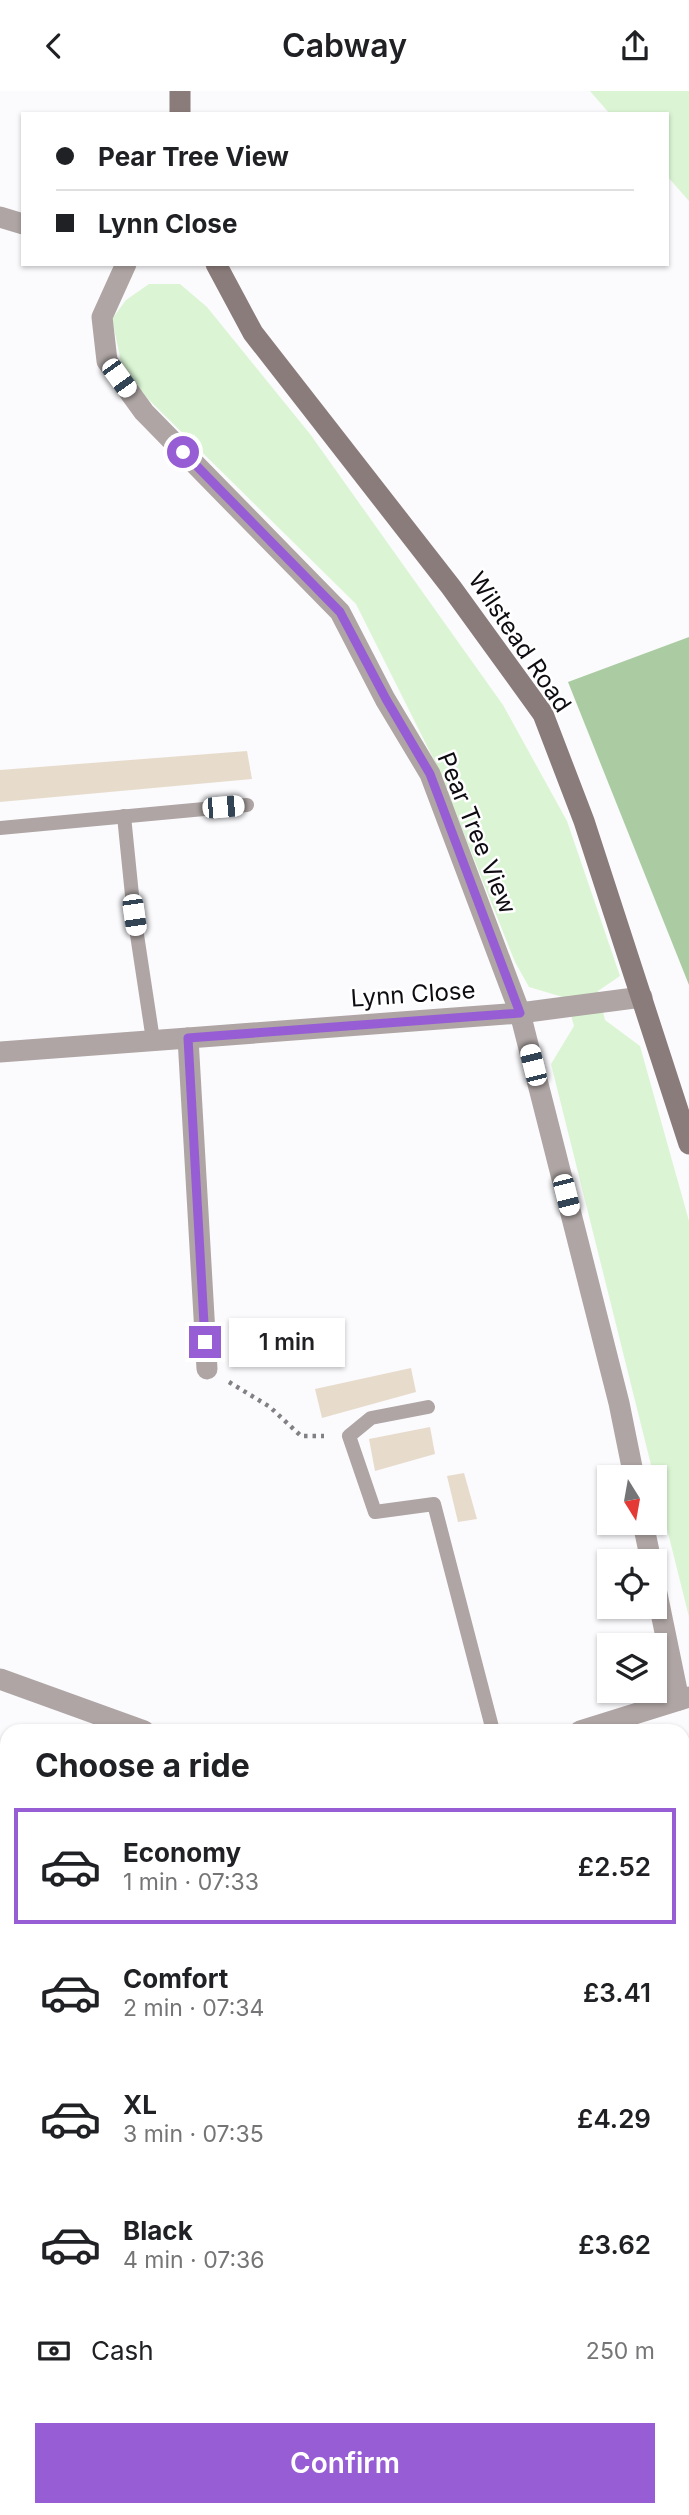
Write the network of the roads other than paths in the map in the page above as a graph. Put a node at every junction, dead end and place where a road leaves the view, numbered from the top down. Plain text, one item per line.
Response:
1 (180, 91) edge
2 (180, 112) edge
3 (0, 217) edge
4 (21, 223) edge
5 (125, 266) edge
6 (217, 266) edge
7 (247, 805) dead end
8 (124, 816) junction
9 (0, 828) edge
10 (642, 997) junction
11 (520, 1013) junction
12 (188, 1038) junction
13 (153, 1040) junction
14 (0, 1052) edge
15 (689, 1145) edge
16 (207, 1369) road end
17 (428, 1407) dead end
18 (632, 1465) edge
19 (664, 1619) edge
20 (0, 1679) edge
21 (684, 1698) edge
22 (125, 1724) edge
23 (491, 1724) edge
24 (602, 1724) edge

1 - 2 street
3 - 4 street
5 - 11 street, Pear Tree View
6 - 10 street, Wilstead Road
7 - 8 lane
8 - 9 lane
8 - 13 lane
10 - 11 street, Lynn Close
10 - 15 street, Wilstead Road
11 - 12 street, Lynn Close
11 - 18 street, Pear Tree View
12 - 13 street, Lynn Close
12 - 16 street
13 - 14 street, Lynn Close
17 - 23 lane
19 - 21 street
20 - 22 street
21 - 24 street

